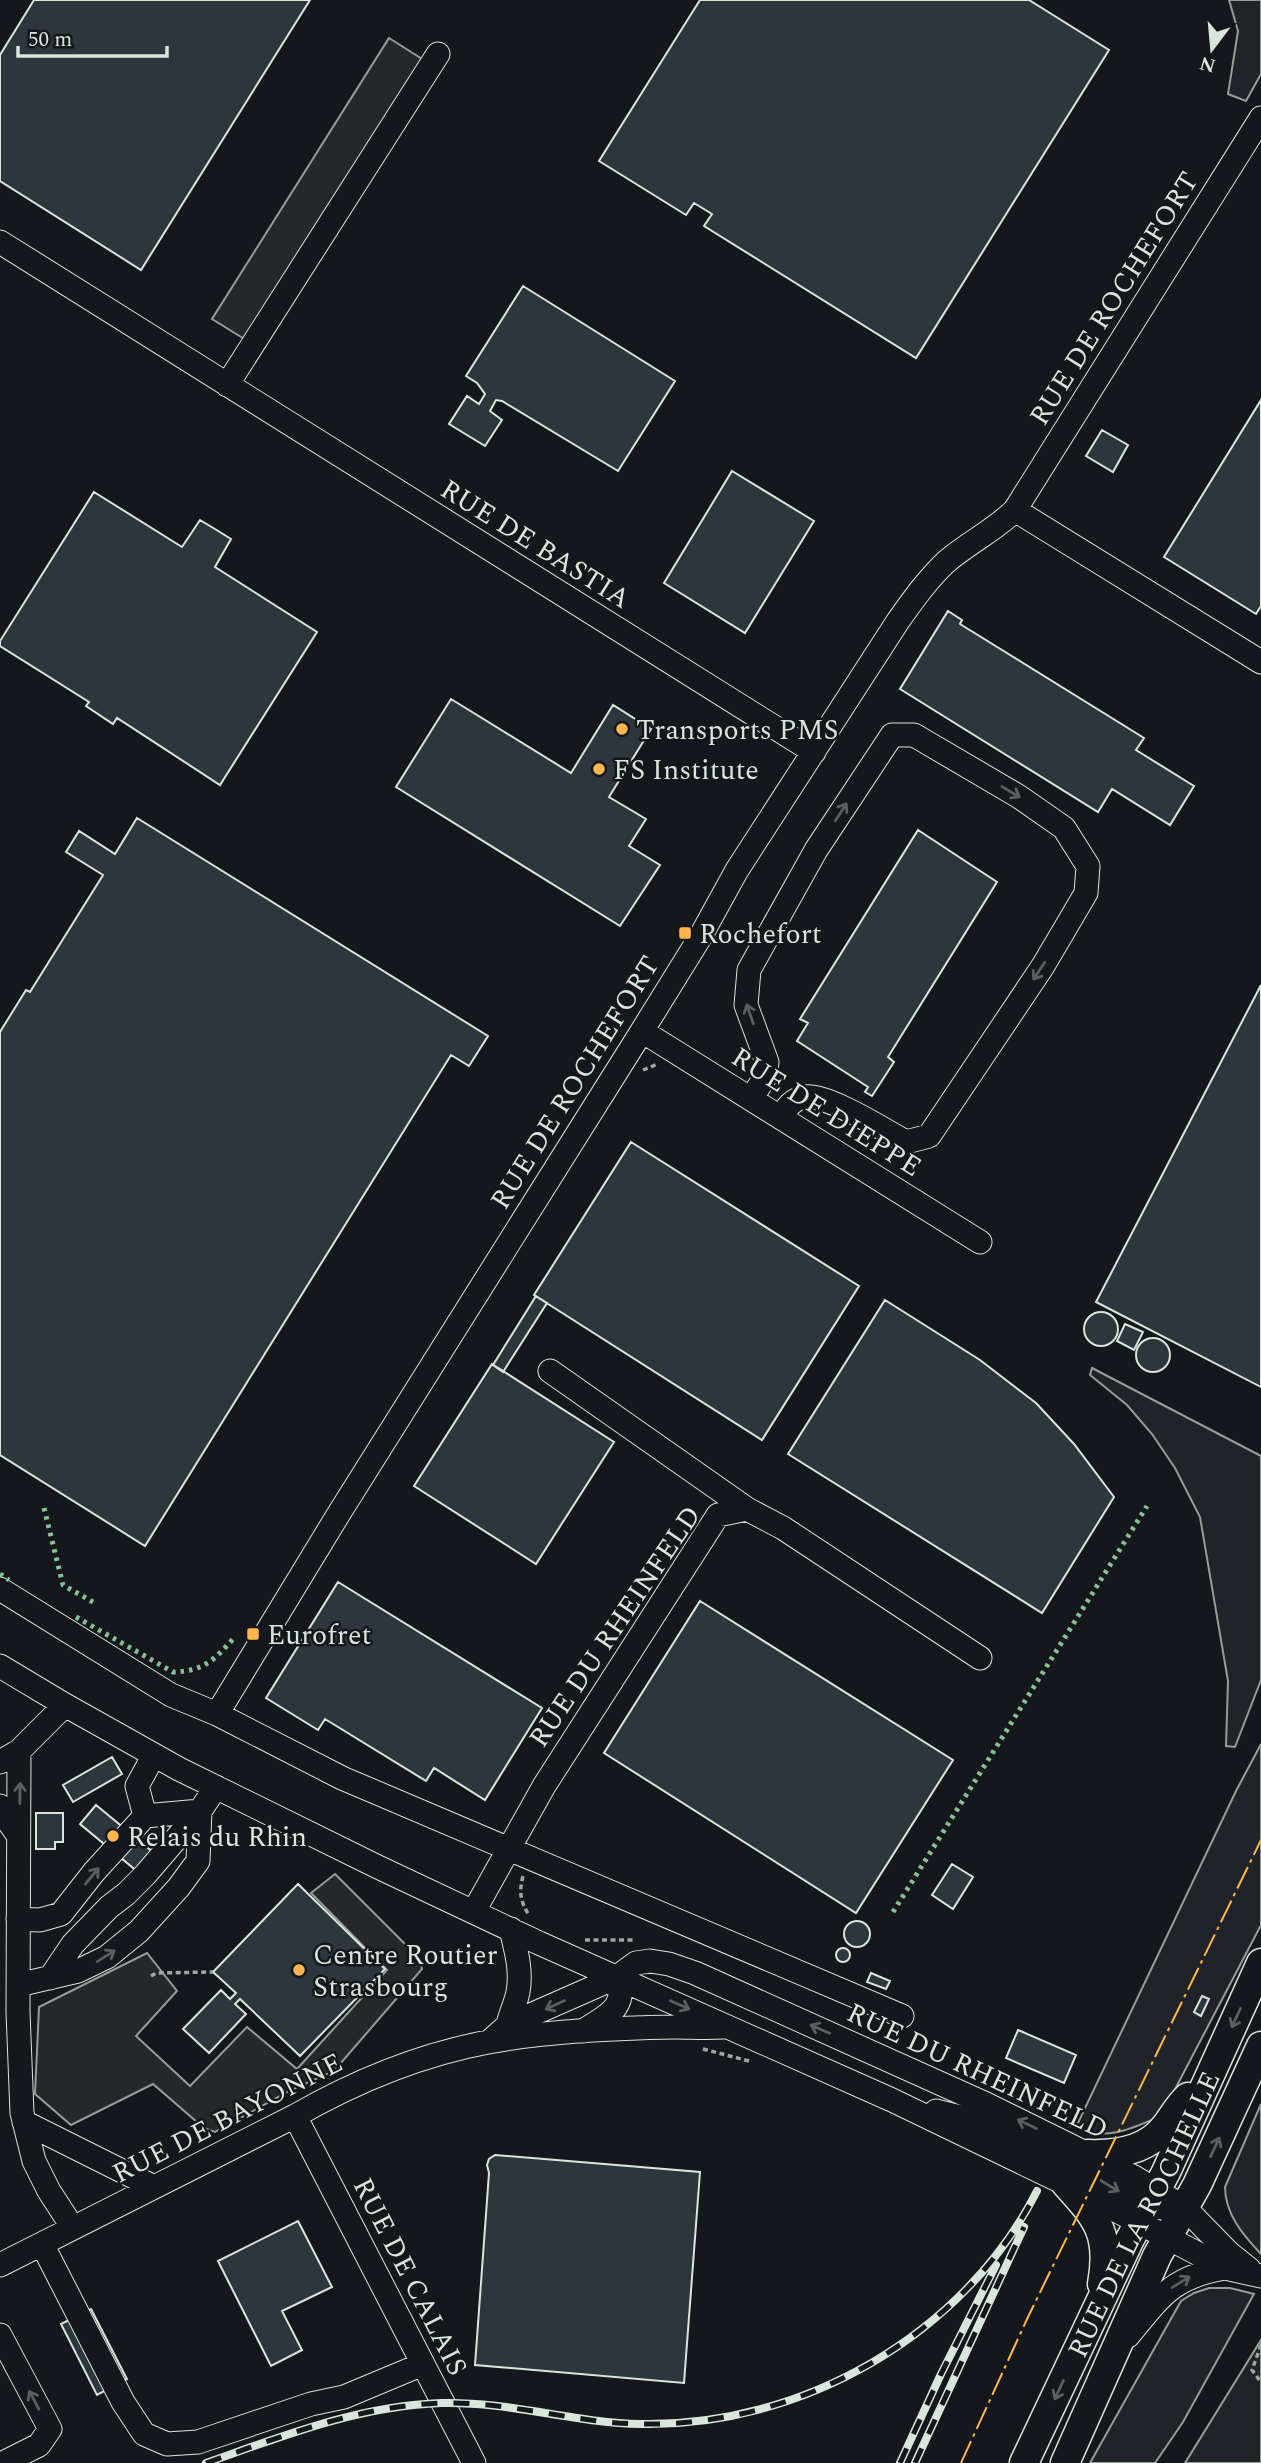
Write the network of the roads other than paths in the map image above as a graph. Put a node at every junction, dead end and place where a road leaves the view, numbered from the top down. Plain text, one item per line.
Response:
1 (438, 54) dead end
2 (1261, 118) edge
3 (0, 242) edge
4 (227, 385) junction
5 (1015, 510) junction
6 (1261, 662) edge
7 (814, 752) junction
8 (642, 1031) junction
9 (751, 1099) junction
10 (782, 1118) junction
11 (980, 1242) dead end
12 (550, 1371) dead end
13 (747, 1509) junction
14 (0, 1589) edge
15 (980, 1658) dead end
16 (0, 1666) edge
17 (65, 1705) junction
18 (217, 1714) junction
19 (154, 1755) junction
20 (9, 1757) edge
21 (216, 1787) junction
22 (0, 1806) edge
23 (200, 1811) junction
24 (145, 1816) junction
25 (18, 1835) junction
26 (508, 1848) junction
27 (474, 1911) junction
28 (18, 1919) junction
29 (511, 1929) junction
30 (1261, 1963) edge
31 (617, 1977) junction
32 (50, 1978) junction
33 (19, 1985) junction
34 (9, 2016) edge
35 (902, 2016) dead end
36 (508, 2025) junction
37 (728, 2026) junction
38 (581, 2032) junction
39 (489, 2042) junction
40 (1261, 2046) edge
41 (1212, 2072) junction
42 (892, 2100) junction
43 (295, 2116) junction
44 (24, 2122) junction
45 (1088, 2154) junction
46 (1066, 2184) junction
47 (154, 2188) junction
48 (1148, 2207) junction
49 (1184, 2207) junction
50 (73, 2228) junction
51 (1167, 2237) junction
52 (42, 2244) junction
53 (0, 2265) edge
54 (1226, 2268) junction
55 (1258, 2275) edge
56 (1098, 2306) junction
57 (0, 2335) edge
58 (1117, 2349) junction
59 (423, 2364) junction
60 (3, 2463) edge
61 (474, 2463) edge
62 (1024, 2463) edge
63 (1065, 2463) edge

1 - 4 street
2 - 5 street, RUE DE ROCHEFORT
3 - 4 street, RUE DE BASTIA
4 - 7 street, RUE DE BASTIA
5 - 6 street
5 - 7 street, RUE DE ROCHEFORT
7 - 8 street, RUE DE ROCHEFORT
8 - 9 street, RUE DE DIEPPE
8 - 18 street, RUE DE ROCHEFORT
9 - 10 street, RUE DE DIEPPE
9 -> 10 street
10 - 11 street, RUE DE DIEPPE
12 - 13 street
13 - 15 street, RUE DU RHEINFELD
13 - 26 street, RUE DU RHEINFELD
14 - 18 street, RUE DU RHEINFELD
16 - 17 street, RUE DU RHEINFELD
17 - 19 street, RUE DU RHEINFELD
17 - 20 street
18 - 26 street, RUE DU RHEINFELD
19 - 21 street, RUE DU RHEINFELD
19 - 24 street
25 -> 20 street
21 - 23 street
21 - 27 street, RUE DU RHEINFELD
22 - 25 street
23 - 24 street
23 - 32 street
32 -> 23 street
28 -> 24 street
25 - 28 street
26 - 27 street, RUE DU RHEINFELD
26 - 35 street, RUE DU RHEINFELD
27 - 29 street, RUE DU RHEINFELD
28 - 33 street
29 - 31 street, RUE DU RHEINFELD
29 - 36 street
30 -> 41 main road, RUE DE LA ROCHELLE
31 -> 36 street, RUE DE BAYONNE
31 -> 37 street, RUE DU RHEINFELD
31 - 38 street, RUE DE BAYONNE
45 -> 31 street, RUE DU RHEINFELD
32 - 33 street
33 - 34 street
34 - 44 street
36 - 39 street, RUE DE BAYONNE
37 - 38 street, RUE DE BAYONNE
37 - 42 street, RUE DU RHEINFELD
38 - 39 street, RUE DE BAYONNE
39 - 43 street, RUE DE BAYONNE
49 -> 40 main road, RUE DE LA ROCHELLE
41 - 45 main road
41 - 48 main road, RUE DE LA ROCHELLE
42 - 46 street, RUE DU RHEINFELD
42 -> 48 street, RUE DU RHEINFELD
43 - 47 street, RUE DE BAYONNE
43 - 59 street, RUE DE CALAIS
44 - 47 street
44 - 50 street
45 - 48 street, RUE DU RHEINFELD
46 - 48 street, RUE DU RHEINFELD
46 - 56 main road
47 - 50 street, RUE DE BAYONNE
48 - 49 street
48 - 51 street, RUE DU RHEINFELD
48 - 56 main road, RUE DE LA ROCHELLE
49 - 51 main road, RUE DE LA ROCHELLE
49 - 55 street
50 - 52 street, RUE DE BAYONNE
51 - 54 street, RUE DU RHEINFELD
51 - 58 main road, RUE DE LA ROCHELLE
52 - 53 street, RUE DE BAYONNE
52 - 59 street
54 - 55 street
58 -> 54 street
56 -> 62 main road, RUE DE LA ROCHELLE
60 -> 57 street
58 - 63 main road, RUE DE LA ROCHELLE
59 - 61 street, RUE DE CALAIS

